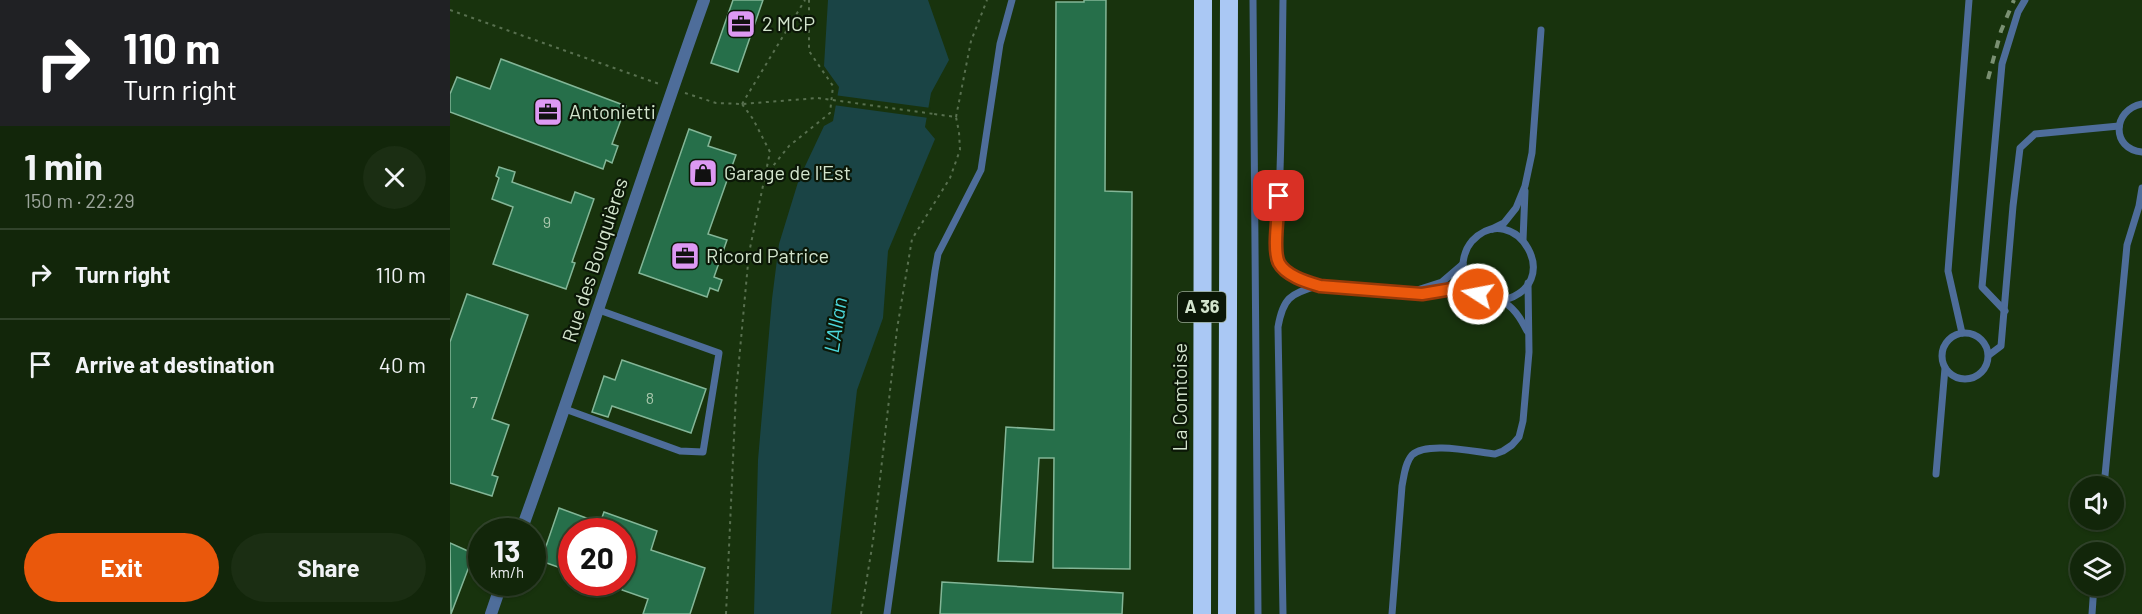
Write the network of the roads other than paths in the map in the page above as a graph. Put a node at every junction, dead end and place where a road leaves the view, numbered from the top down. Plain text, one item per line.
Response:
1 (704, 0) edge
2 (1012, 0) edge
3 (1203, 0) edge
4 (1229, 0) edge
5 (1253, 0) edge
6 (1283, 0) edge
7 (1969, 0) edge
8 (2025, 0) edge
9 (1541, 30) dead end
10 (2142, 104) edge
11 (2119, 126) junction
12 (2142, 152) edge
13 (1525, 186) junction
14 (2142, 188) edge
15 (1491, 230) junction
16 (1523, 240) junction
17 (1463, 264) junction
18 (1528, 283) junction
19 (1320, 286) junction
20 (1470, 286) junction
21 (1411, 292) junction
22 (1500, 301) junction
23 (599, 310) junction
24 (2005, 312) junction
25 (1962, 333) junction
26 (1529, 334) junction
27 (1989, 355) junction
28 (1945, 368) junction
29 (565, 409) junction
30 (1936, 474) dead end
31 (2105, 476) edge
32 (526, 518) edge
33 (497, 596) edge
34 (2093, 596) edge
35 (491, 614) edge
36 (887, 614) edge
37 (1202, 614) edge
38 (1227, 614) edge
39 (1258, 614) edge
40 (1283, 614) edge
41 (1392, 614) edge
42 (2092, 614) edge

1 - 23 street, Rue des Bouquières
2 - 36 lane
3 - 37 highway, La Comtoise / A 36
4 - 38 highway, A 36
5 - 39 lane
6 - 19 lane
7 - 25 lane
8 - 24 lane
9 - 13 lane
10 - 11 lane
11 - 12 lane
11 - 24 lane
13 - 15 lane
13 - 16 lane
14 - 31 lane
15 - 16 lane
15 - 17 lane
16 - 18 lane
17 - 20 lane
17 - 21 lane
18 - 22 lane
18 - 26 lane
19 - 21 lane
19 - 40 lane
20 - 21 lane
20 - 22 lane
22 - 26 lane
23 - 29 street, Rue des Bouquières
23 - 29 lane
24 - 27 lane
25 - 27 lane
25 - 28 lane
26 - 41 lane
27 - 28 lane
28 - 30 lane
29 - 32 street, Rue des Bouquières
33 - 35 street
34 - 42 lane

